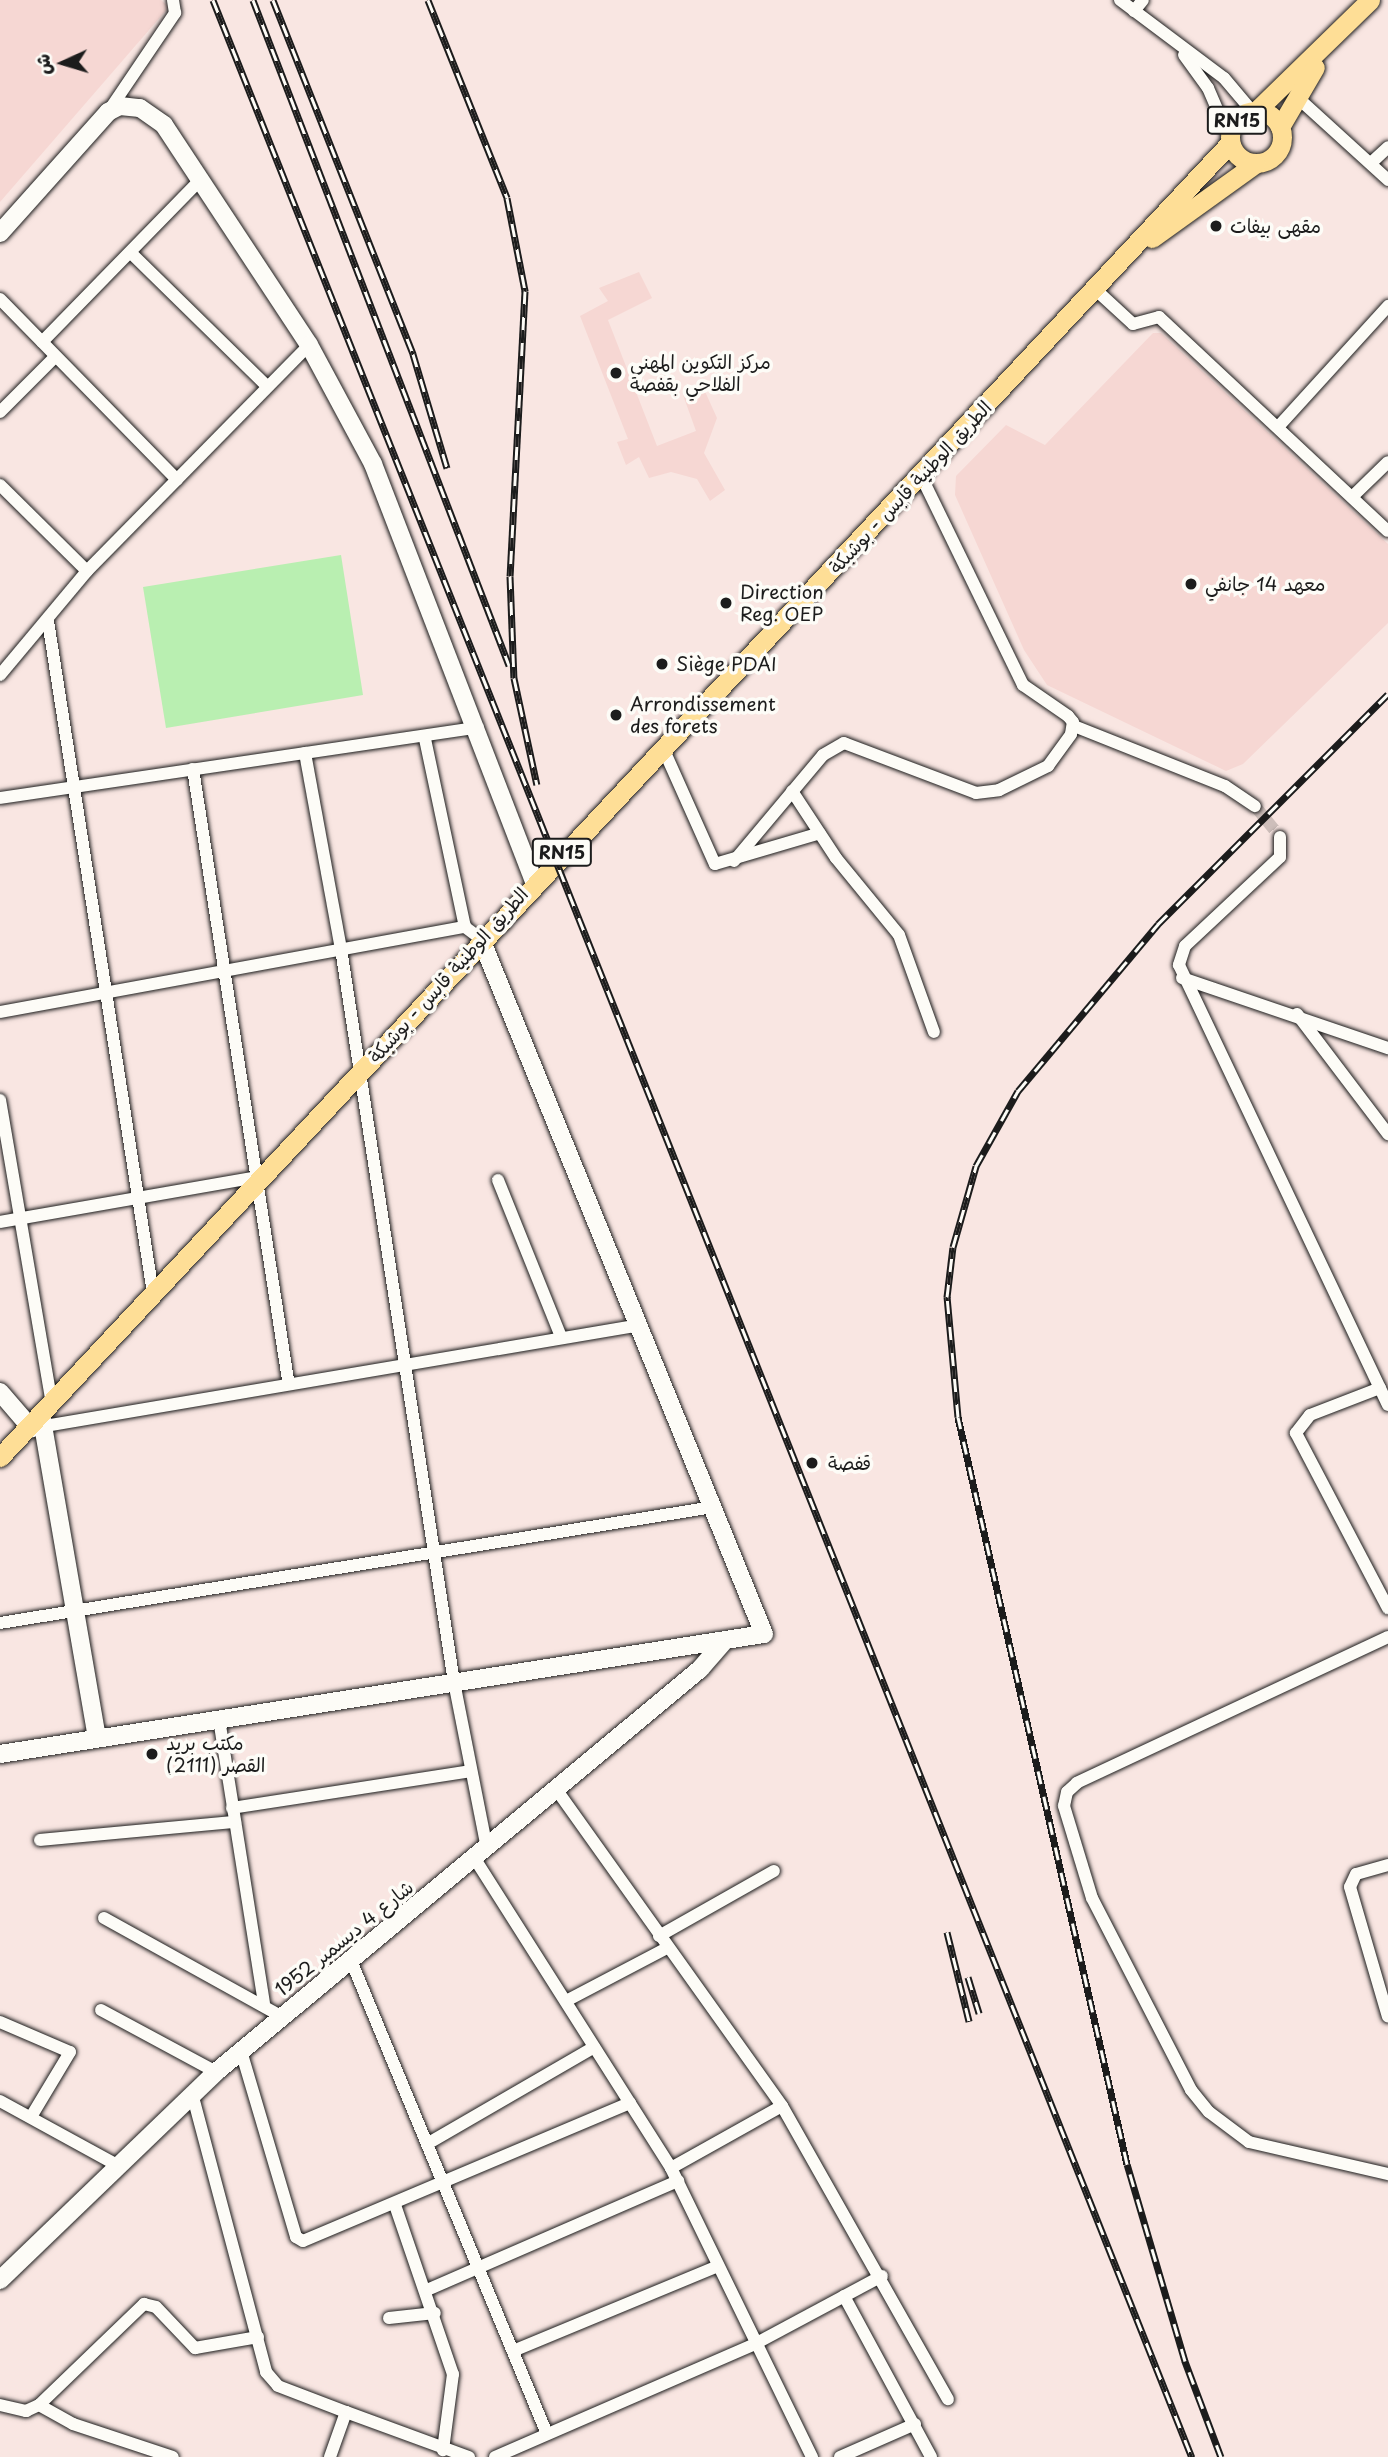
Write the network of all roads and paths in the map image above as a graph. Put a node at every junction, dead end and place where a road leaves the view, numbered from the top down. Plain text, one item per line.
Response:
1 (173, 0) edge
2 (1119, 0) edge
3 (1143, 0) edge
4 (1370, 0) edge
5 (1134, 11) junction
6 (1175, 43) junction
7 (1324, 50) junction
8 (1297, 98) junction
9 (1254, 111) junction
10 (108, 112) junction
11 (1280, 127) junction
12 (1230, 141) junction
13 (1388, 147) edge
14 (1371, 163) junction
15 (1255, 164) junction
16 (200, 180) junction
17 (1388, 180) edge
18 (0, 233) edge
19 (131, 253) junction
20 (1131, 253) junction
21 (1096, 289) junction
22 (0, 299) edge
23 (1388, 306) edge
24 (42, 342) junction
25 (309, 345) junction
26 (55, 357) junction
27 (267, 386) junction
28 (0, 412) edge
29 (1278, 427) junction
30 (1388, 461) edge
31 (921, 476) junction
32 (177, 480) junction
33 (0, 485) edge
34 (1352, 498) junction
35 (1388, 531) edge
36 (87, 571) junction
37 (48, 621) junction
38 (1, 671) edge
39 (1074, 726) junction
40 (478, 727) junction
41 (425, 739) junction
42 (663, 748) junction
43 (305, 753) junction
44 (193, 769) junction
45 (75, 785) junction
46 (792, 791) junction
47 (0, 798) edge
48 (1255, 806) tunnel mouth
49 (820, 833) junction
50 (1280, 837) dead end
51 (734, 861) junction
52 (534, 881) junction
53 (465, 927) junction
54 (481, 939) junction
55 (341, 949) junction
56 (226, 970) junction
57 (1182, 978) junction
58 (106, 990) junction
59 (0, 1012) edge
60 (1297, 1014) junction
61 (934, 1032) dead end
62 (1388, 1048) edge
63 (360, 1072) junction
64 (0, 1100) edge
65 (1388, 1134) edge
66 (498, 1180) dead end
67 (259, 1181) junction
68 (137, 1200) junction
69 (19, 1218) junction
70 (0, 1222) edge
71 (153, 1293) junction
72 (640, 1325) junction
73 (561, 1337) junction
74 (403, 1362) junction
75 (288, 1380) junction
76 (1380, 1388) junction
77 (4, 1403) edge
78 (1388, 1405) edge
79 (42, 1418) junction
80 (0, 1457) edge
81 (713, 1507) junction
82 (435, 1553) junction
83 (1388, 1608) edge
84 (78, 1610) junction
85 (0, 1623) edge
86 (1385, 1639) edge
87 (725, 1640) junction
88 (1388, 1654) edge
89 (454, 1682) junction
90 (219, 1719) junction
91 (97, 1738) junction
92 (0, 1754) edge
93 (470, 1771) junction
94 (556, 1789) junction
95 (234, 1815) junction
96 (40, 1840) dead end
97 (481, 1853) junction
98 (1388, 1866) edge
99 (774, 1871) dead end
100 (104, 1918) dead end
101 (659, 1936) junction
102 (667, 1948) junction
103 (350, 1958) junction
104 (566, 2001) junction
105 (264, 2003) junction
106 (101, 2010) dead end
107 (281, 2016) junction
108 (1388, 2017) edge
109 (0, 2022) edge
110 (594, 2047) junction
111 (242, 2051) junction
112 (216, 2072) junction
113 (193, 2097) junction
114 (0, 2101) edge
115 (630, 2103) junction
116 (782, 2106) junction
117 (31, 2117) junction
118 (427, 2144) junction
119 (117, 2165) junction
120 (671, 2168) junction
121 (1388, 2174) edge
122 (678, 2181) junction
123 (445, 2183) junction
124 (395, 2205) junction
125 (718, 2266) junction
126 (479, 2269) junction
127 (882, 2276) junction
128 (0, 2280) edge
129 (427, 2290) junction
130 (844, 2296) junction
131 (435, 2313) junction
132 (389, 2318) dead end
133 (258, 2337) junction
134 (755, 2344) junction
135 (513, 2351) junction
136 (948, 2399) dead end
137 (0, 2405) edge
138 (39, 2405) junction
139 (346, 2413) junction
140 (915, 2424) junction
141 (547, 2434) junction
142 (443, 2450) junction
143 (501, 2455) edge
144 (173, 2457) edge
145 (330, 2457) edge
146 (469, 2457) edge
147 (812, 2457) edge
148 (840, 2457) edge
149 (932, 2457) edge

1 - 10 street
2 - 5 street
3 - 5 street
4 - 7 main road, RN15
5 - 6 street
6 - 9 street
6 - 12 street
7 - 8 main road, RN15
7 - 9 main road, RN15
8 - 11 main road, RN15
8 - 14 street
9 - 11 main road, RN15
9 - 12 main road, RN15
10 - 16 street
10 - 18 street
11 - 15 main road, RN15
12 - 15 main road, RN15
12 - 20 main road, الطريق الوطنية قابس - بوشبكة / RN15
13 - 14 street
14 - 17 street
15 - 20 main road, الطريق الوطنية قابس - بوشبكة / RN15
16 - 19 street
16 - 25 street
19 - 24 street
19 - 27 street
20 - 21 main road, الطريق الوطنية قابس - بوشبكة / RN15
21 - 29 street
21 - 31 main road, الطريق الوطنية قابس - بوشبكة / RN15
22 - 24 street
23 - 29 street
24 - 26 street
25 - 27 street
25 - 40 street
26 - 28 street
26 - 32 street
27 - 32 street
29 - 34 street
30 - 34 street
31 - 39 street
31 - 42 main road, الطريق الوطنية قابس - بوشبكة / RN15
32 - 36 street
33 - 36 street
34 - 35 street
36 - 37 street
37 - 38 street
37 - 45 street
39 - 46 street
39 - 48 street
40 - 41 street
40 - 52 street
41 - 43 street
41 - 53 street
42 - 51 street
42 - 52 main road, الطريق الوطنية قابس - بوشبكة / RN15
43 - 44 street
43 - 55 street
44 - 45 street
44 - 56 street
45 - 47 street
45 - 58 street
46 - 49 street
46 - 51 street
49 - 51 street
49 - 61 street
50 - 57 street
52 - 54 main road, الطريق الوطنية قابس - بوشبكة / RN15
53 - 54 street
53 - 55 street
54 - 63 main road, الطريق الوطنية قابس - بوشبكة / RN15
54 - 72 street
55 - 56 street
55 - 63 street
56 - 58 street
56 - 67 street
57 - 60 street
57 - 76 street
58 - 59 street
58 - 68 street
60 - 62 street
60 - 65 street
63 - 67 main road, الطريق الوطنية قابس - بوشبكة / RN15
63 - 74 street
64 - 69 street
66 - 73 street
67 - 68 street
67 - 71 main road, الطريق الوطنية قابس - بوشبكة / RN15
67 - 75 street
68 - 69 street
68 - 71 street
69 - 70 street
69 - 79 street
71 - 79 main road, الطريق الوطنية قابس - بوشبكة / RN15
72 - 73 street
72 - 81 street
73 - 74 street
74 - 75 street
74 - 82 street
75 - 79 street
76 - 78 street
76 - 83 street
77 - 79 street
79 - 80 main road, الطريق الوطنية قابس - بوشبكة / RN15
79 - 84 street
81 - 82 street
81 - 87 street
82 - 84 street
82 - 89 street
84 - 85 street
84 - 91 street
86 - 88 street
86 - 121 street
87 - 89 street
87 - 94 street, شارع 4 ديسمبر 1952
89 - 90 street
89 - 93 street
90 - 91 street
90 - 95 street
91 - 92 street
93 - 95 street
93 - 97 street
94 - 97 street, شارع 4 ديسمبر 1952
94 - 101 street
95 - 96 street
95 - 105 street
97 - 103 street, شارع 4 ديسمبر 1952
97 - 104 street
98 - 108 street
99 - 101 street
100 - 105 street
101 - 102 street
102 - 104 street
102 - 116 street
103 - 107 street, شارع 4 ديسمبر 1952
103 - 118 street
104 - 110 street
105 - 107 street
106 - 112 street
107 - 111 street, شارع 4 ديسمبر 1952
109 - 117 street
110 - 115 street
110 - 118 street
111 - 112 street, شارع 4 ديسمبر 1952
111 - 124 street
112 - 113 street, شارع 4 ديسمبر 1952
113 - 119 street, شارع 4 ديسمبر 1952
113 - 133 street
114 - 117 street
115 - 120 street
115 - 123 street
116 - 120 street
116 - 127 street
117 - 119 street
118 - 123 street
119 - 128 street, شارع 4 ديسمبر 1952
120 - 122 street
122 - 125 street
122 - 126 street
123 - 124 street
123 - 126 street
124 - 129 street
125 - 134 street
125 - 135 street
126 - 129 street
126 - 135 street
127 - 130 street
127 - 136 street
129 - 131 street
130 - 134 street
130 - 140 street
131 - 132 street
131 - 142 street
133 - 138 street
133 - 139 street
134 - 141 street
134 - 147 street
135 - 141 street
137 - 138 street
138 - 144 street
139 - 142 street
139 - 145 street
140 - 148 street
140 - 149 street
141 - 143 street
142 - 146 street

